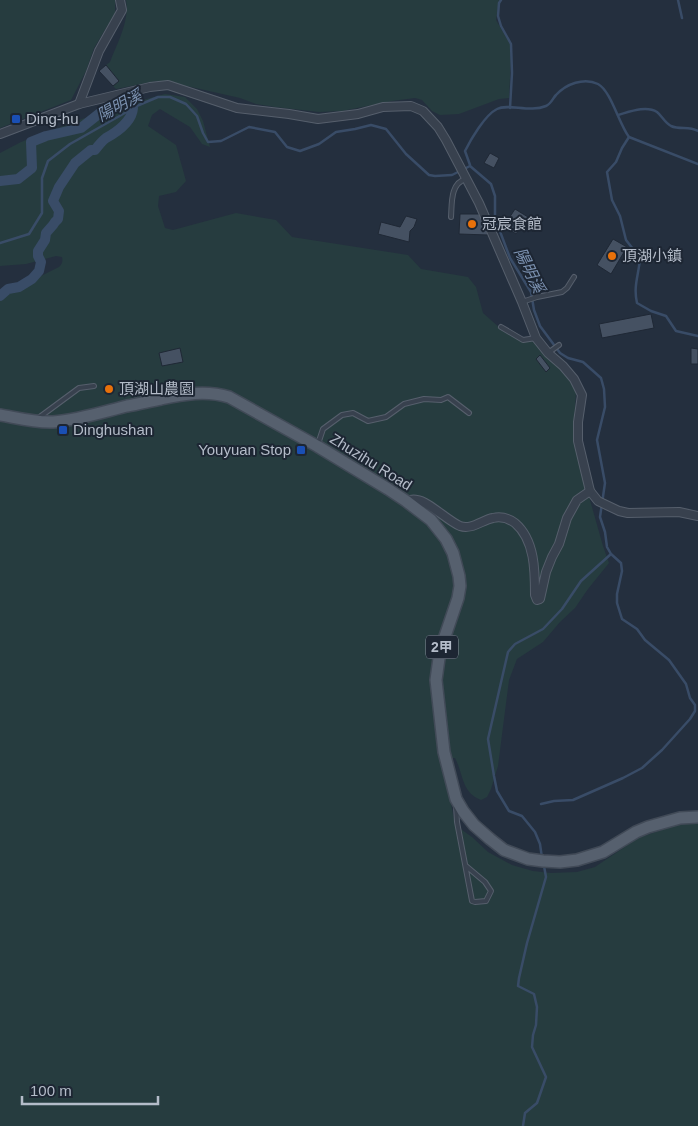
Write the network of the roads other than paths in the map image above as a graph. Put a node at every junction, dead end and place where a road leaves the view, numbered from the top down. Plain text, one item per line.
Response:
1 (120, 0) edge
2 (79, 104) junction
3 (0, 134) edge
4 (463, 172) junction
5 (451, 217) dead end
6 (574, 277) dead end
7 (525, 301) junction
8 (501, 327) dead end
9 (536, 338) junction
10 (559, 345) dead end
11 (548, 353) junction
12 (94, 386) dead end
13 (469, 413) dead end
14 (0, 415) edge
15 (35, 421) junction
16 (317, 446) junction
17 (590, 491) junction
18 (406, 501) junction
19 (698, 516) edge
20 (456, 799) junction
21 (698, 817) edge
22 (466, 866) junction

1 - 2 street
2 - 3 street
2 - 4 street
4 - 5 lane
4 - 7 street
6 - 7 lane
7 - 9 street
8 - 9 lane
9 - 11 street
10 - 11 lane
11 - 17 street
12 - 15 lane
13 - 16 lane
14 - 15 main road, Zhuzihu Road / 2甲
15 - 16 main road, Zhuzihu Road / 2甲
16 - 18 main road, Zhuzihu Road / 2甲
17 - 18 street
17 - 19 street
18 - 20 main road, Zhuzihu Road / 2甲
20 - 21 main road, Zhuzihu Road / 2甲
20 - 22 lane
22 - 22 lane

